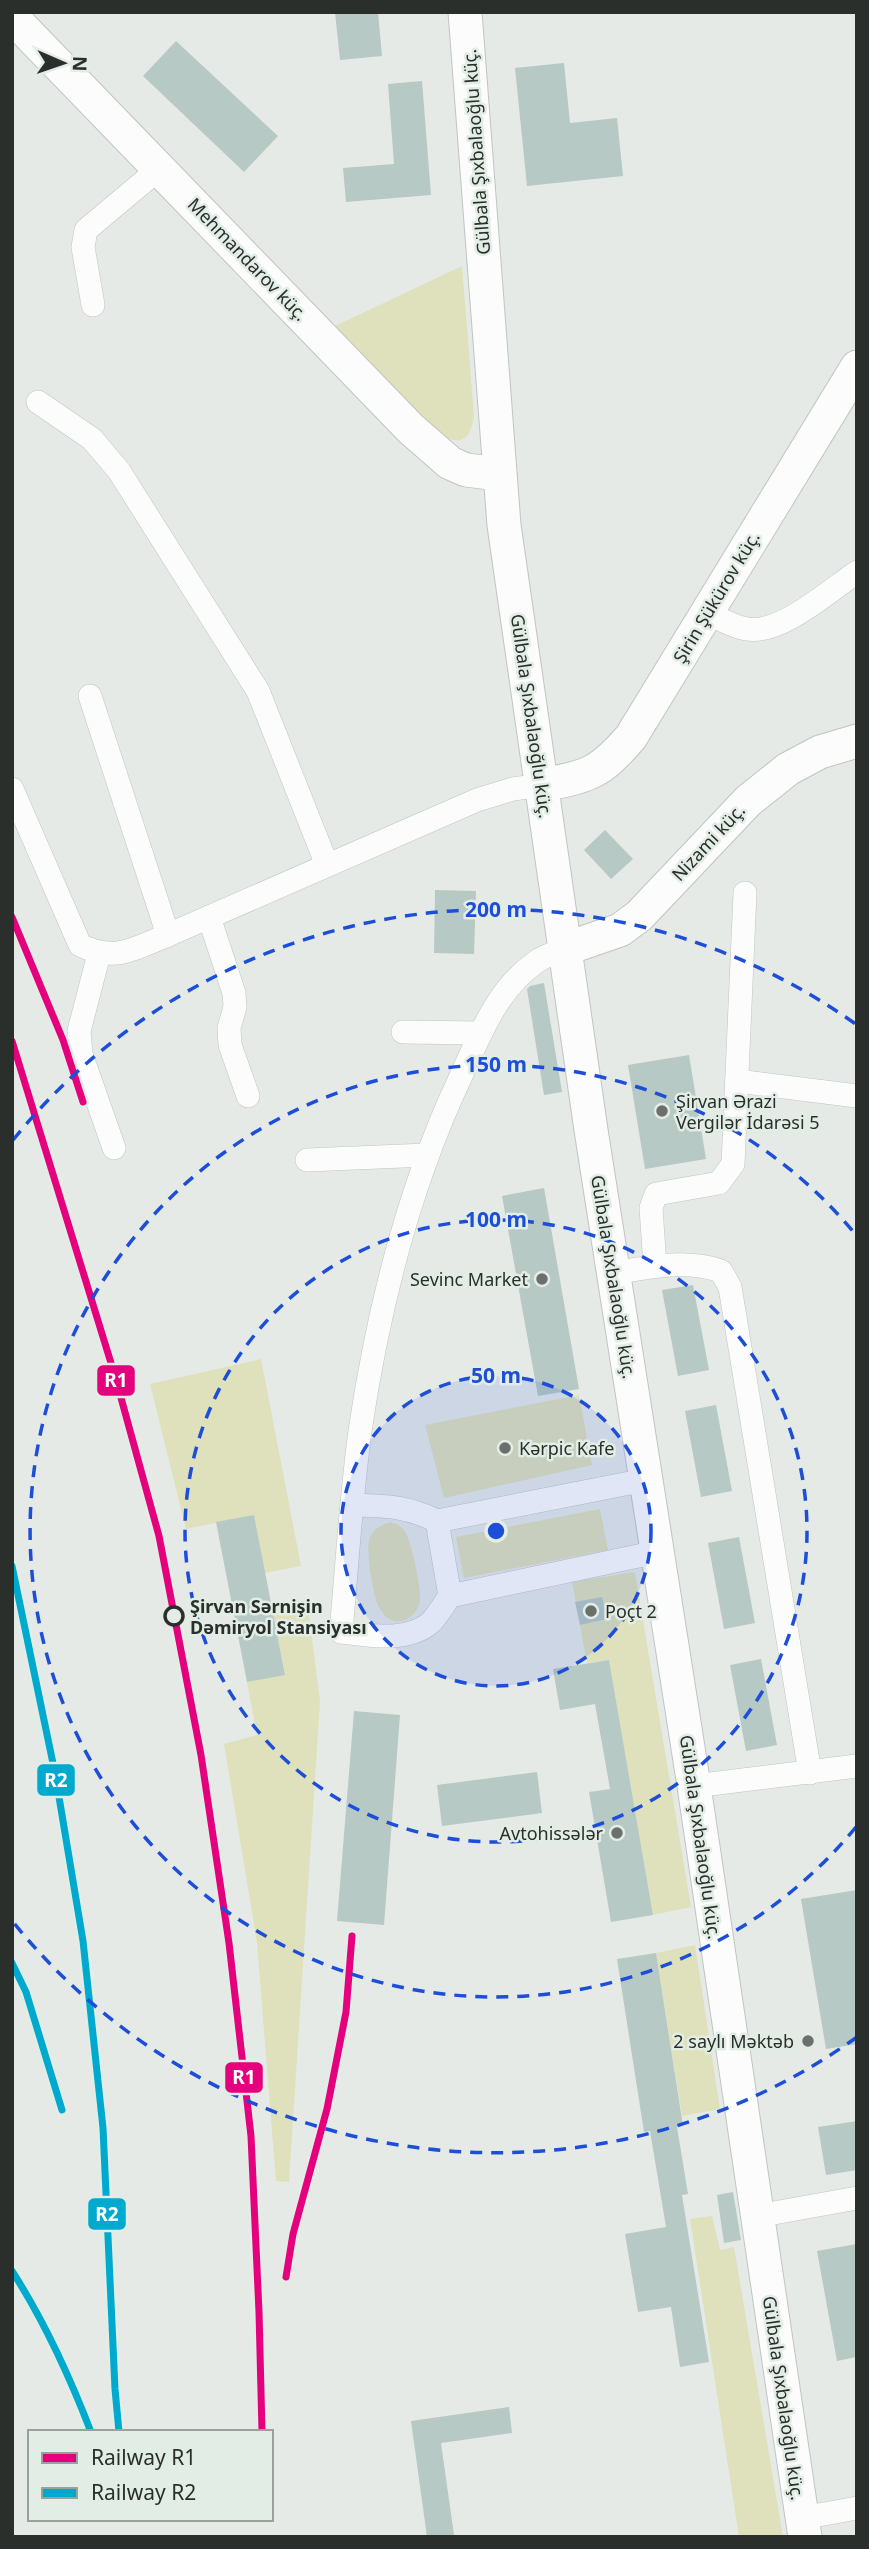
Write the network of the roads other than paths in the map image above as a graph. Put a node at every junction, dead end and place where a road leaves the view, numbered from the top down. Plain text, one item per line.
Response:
1 (465, 12) edge
2 (12, 17) edge
3 (160, 168) junction
4 (93, 305) dead end
5 (857, 368) edge
6 (38, 402) dead end
7 (499, 474) junction
8 (857, 572) edge
9 (706, 612) junction
10 (90, 696) dead end
11 (857, 741) edge
12 (542, 785) junction
13 (12, 789) edge
14 (327, 865) junction
15 (746, 892) dead end
16 (209, 917) junction
17 (169, 934) junction
18 (565, 949) junction
19 (99, 954) junction
20 (402, 1032) dead end
21 (481, 1033) junction
22 (737, 1081) junction
23 (248, 1096) dead end
24 (857, 1096) edge
25 (114, 1148) dead end
26 (427, 1155) junction
27 (307, 1160) dead end
28 (655, 1266) junction
29 (615, 1273) junction
30 (646, 1480) junction
31 (353, 1505) junction
32 (437, 1521) junction
33 (657, 1552) junction
34 (450, 1596) junction
35 (857, 1766) edge
36 (810, 1773) junction
37 (694, 1786) junction
38 (857, 2198) edge
39 (757, 2216) junction
40 (857, 2508) edge
41 (803, 2528) edge

1 - 7 street, Gülbala Şıxbalaoğlu küç.
2 - 3 street, Mehmandarov küç.
3 - 4 street
3 - 7 street, Mehmandarov küç.
5 - 9 street, Şirin Şükürov küç.
6 - 14 street
7 - 12 street, Gülbala Şıxbalaoğlu küç.
8 - 9 street
9 - 12 street, Şirin Şükürov küç.
10 - 17 street
11 - 18 street, Nizami küç.
12 - 14 street
12 - 18 street, Gülbala Şıxbalaoğlu küç.
13 - 19 street
14 - 16 street
15 - 22 street
16 - 17 street
16 - 23 street
17 - 19 street
18 - 21 street
18 - 29 street, Gülbala Şıxbalaoğlu küç.
19 - 25 street
20 - 21 street
21 - 26 street
22 - 24 street
22 - 28 street
26 - 27 street
26 - 31 street
28 - 29 street
28 - 36 street
29 - 30 street, Gülbala Şıxbalaoğlu küç.
30 - 32 street
30 - 33 street, Gülbala Şıxbalaoğlu küç.
31 - 32 street
31 - 34 street
32 - 34 street
33 - 34 street
33 - 37 street, Gülbala Şıxbalaoğlu küç.
35 - 36 street
36 - 37 street
37 - 39 street, Gülbala Şıxbalaoğlu küç.
38 - 39 street
39 - 41 street, Gülbala Şıxbalaoğlu küç.
40 - 41 street

